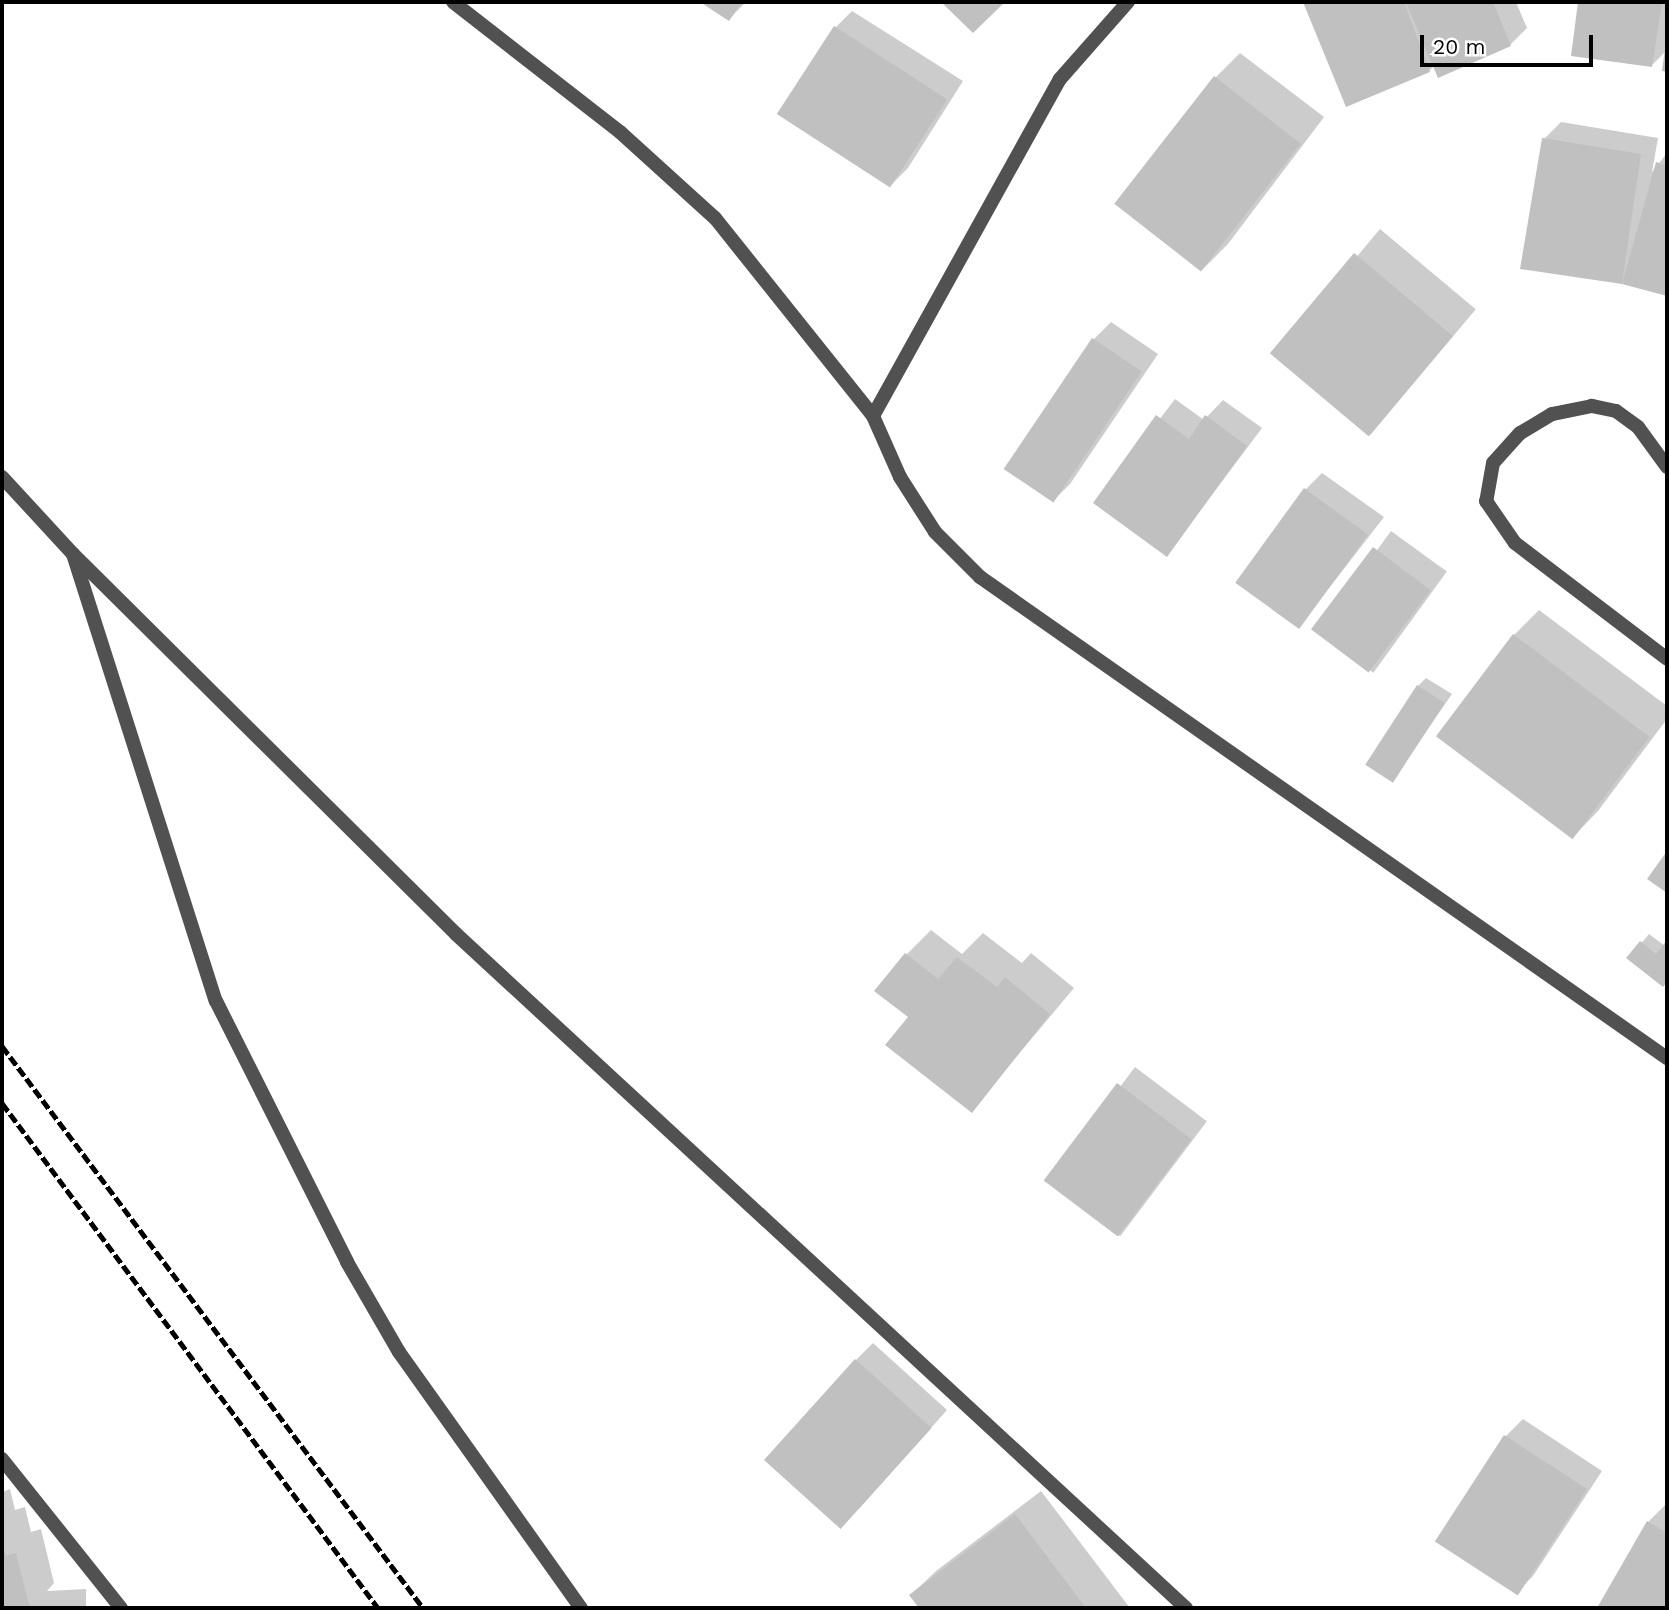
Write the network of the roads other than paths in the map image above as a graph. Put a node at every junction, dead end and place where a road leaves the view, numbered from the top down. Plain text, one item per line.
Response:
1 (453, 2) edge
2 (1128, 2) edge
3 (873, 416) junction
4 (1667, 467) edge
5 (2, 477) edge
6 (73, 554) junction
7 (1667, 659) edge
8 (1667, 1058) edge
9 (2, 1459) edge
10 (121, 1608) edge
11 (581, 1608) edge
12 (1186, 1608) edge

1 - 3 street
2 - 3 street
3 - 8 street
4 - 7 street
5 - 6 street
6 - 11 street
6 - 12 street
9 - 10 street

